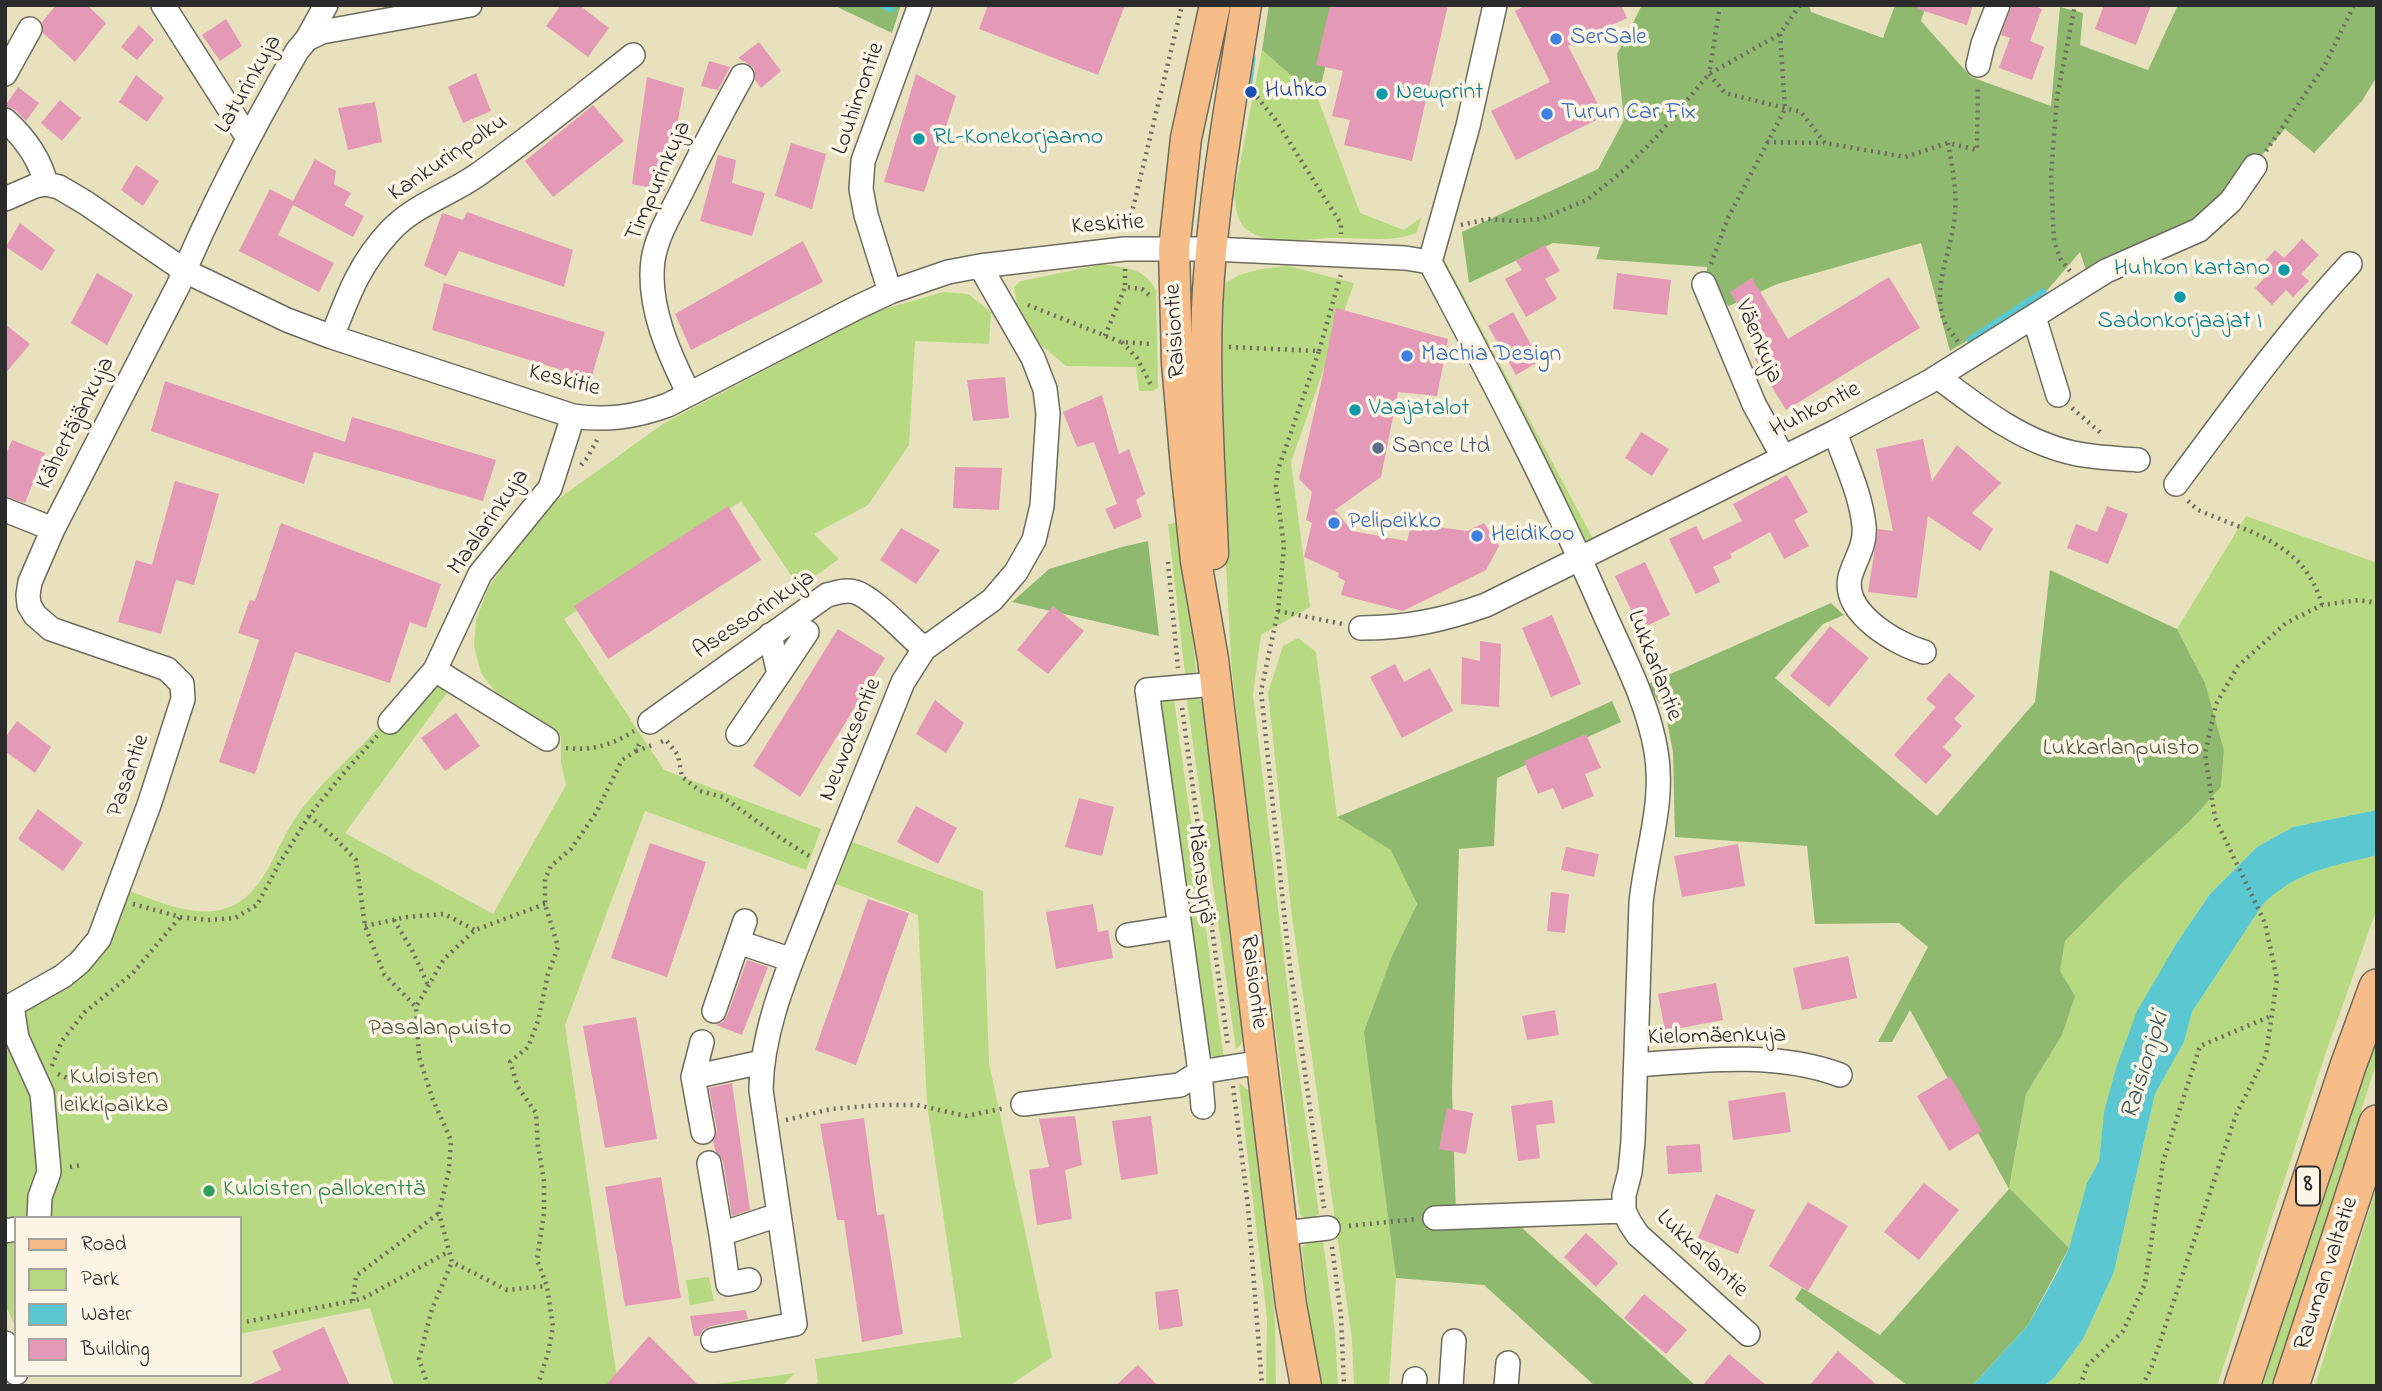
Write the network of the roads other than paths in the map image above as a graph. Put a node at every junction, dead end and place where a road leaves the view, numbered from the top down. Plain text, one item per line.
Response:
1 (163, 5) edge
2 (326, 5) edge
3 (470, 5) edge
4 (920, 5) edge
5 (1215, 5) edge
6 (1246, 5) edge
7 (1495, 5) edge
8 (1998, 5) edge
9 (30, 29) dead end
10 (307, 38) junction
11 (633, 55) dead end
12 (1979, 65) road end
13 (5, 74) edge
14 (742, 76) dead end
15 (5, 120) edge
16 (248, 138) junction
17 (2255, 166) road end
18 (46, 184) junction
19 (5, 198) edge
20 (1174, 249) junction
21 (1212, 249) junction
22 (1430, 262) junction
23 (2350, 264) dead end
24 (980, 266) junction
25 (184, 271) junction
26 (1704, 284) road end
27 (890, 292) junction
28 (2034, 317) junction
29 (332, 337) junction
30 (1938, 377) junction
31 (2055, 387) dead end
32 (688, 394) junction
33 (573, 416) junction
34 (1835, 432) junction
35 (1783, 457) junction
36 (2138, 460) dead end
37 (2176, 484) road end
38 (5, 510) edge
39 (53, 529) junction
40 (1581, 559) junction
41 (29, 605) joint
42 (1361, 628) road end
43 (807, 632) dead end
44 (770, 635) junction
45 (923, 649) junction
46 (1924, 652) dead end
47 (435, 670) junction
48 (1215, 671) junction
49 (779, 674) junction
50 (390, 722) road end
51 (650, 722) road end
52 (738, 734) dead end
53 (547, 739) road end
54 (1179, 927) junction
55 (1128, 935) dead end
56 (792, 960) junction
57 (2377, 988) edge
58 (8, 1008) edge
59 (714, 1011) dead end
60 (702, 1042) dead end
61 (762, 1062) junction
62 (1262, 1062) junction
63 (1636, 1065) junction
64 (1200, 1072) junction
65 (1840, 1075) dead end
66 (693, 1077) junction
67 (1023, 1104) road end
68 (1203, 1107) dead end
69 (2377, 1123) edge
70 (702, 1132) dead end
71 (709, 1163) dead end
72 (1624, 1210) junction
73 (778, 1215) junction
74 (38, 1216) edge
75 (1435, 1218) road end
76 (1328, 1228) road end
77 (1283, 1233) junction
78 (721, 1234) junction
79 (749, 1280) dead end
80 (1291, 1305) junction
81 (1748, 1335) dead end
82 (713, 1340) dead end
83 (1454, 1341) dead end
84 (5, 1343) edge
85 (14, 1368) edge
86 (1289, 1386) edge
87 (1306, 1386) edge
88 (1451, 1386) edge
89 (2242, 1386) edge
90 (2291, 1386) edge

1 - 16 street
2 - 10 street
3 - 10 street, Laturinkuja
4 - 27 street, Louhimontie
5 - 20 main road, Raisiontie
6 - 21 main road, Raisiontie
7 - 22 street
8 - 12 street
9 - 13 street
10 - 16 street, Laturinkuja
11 - 29 street, Kankurinpolku
14 - 32 street, Timpurinkuja
15 - 18 street
16 - 25 street, Laturinkuja
17 - 28 street, Huhkontie
18 - 19 street
18 - 25 street, Keskitie
20 - 21 street, Keskitie
20 - 24 street, Keskitie
20 - 48 main road, Raisiontie
21 - 22 street
21 - 48 main road, Raisiontie
22 - 40 street, Lukkarlantie
23 - 37 street
24 - 27 street, Keskitie
24 - 45 street, Neuvoksentie
25 - 29 street, Keskitie
25 - 39 street, Kähertäjänkuja
26 - 35 street, Väenkuja
27 - 32 street, Keskitie
28 - 30 street, Huhkontie
28 - 31 street
29 - 33 street, Keskitie
30 - 34 street, Huhkontie
30 - 36 street
32 - 33 street, Keskitie
33 - 47 street, Maalarinkuja
34 - 35 street, Huhkontie
34 - 46 street
35 - 40 street, Huhkontie
38 - 39 street
39 - 41 street, Kähertäjänkuja
40 - 42 street, Huhkontie
40 - 63 street, Lukkarlantie
41 - 58 street, Pasantie
43 - 49 street
44 - 45 street, Asessorinkuja
44 - 49 street
44 - 51 street, Asessorinkuja
45 - 56 street, Neuvoksentie
47 - 50 street, Maalarinkuja
47 - 53 street
48 - 54 street, Mäensyrjä
48 - 62 main road, Raisiontie
49 - 52 street
54 - 55 street
54 - 64 street, Mäensyrjä
56 - 59 street
56 - 61 street, Neuvoksentie
57 - 89 highway, Rauman valtatie / 8
58 - 74 street
60 - 66 street
61 - 66 street
61 - 73 street, Neuvoksentie
62 - 64 street
62 - 77 main road, Raisiontie
63 - 65 street, Kielomäenkuja
63 - 72 street, Lukkarlantie
64 - 67 street
64 - 68 street, Mäensyrjä
66 - 70 street
69 - 90 highway, Rauman valtatie / 8
71 - 78 street
72 - 75 street
72 - 81 street, Lukkarlantie
73 - 78 street
73 - 82 street, Neuvoksentie
76 - 77 street
77 - 80 main road, Raisiontie
78 - 79 street
80 - 86 main road, Raisiontie
80 - 87 main road, Raisiontie
83 - 88 street
84 - 85 street

